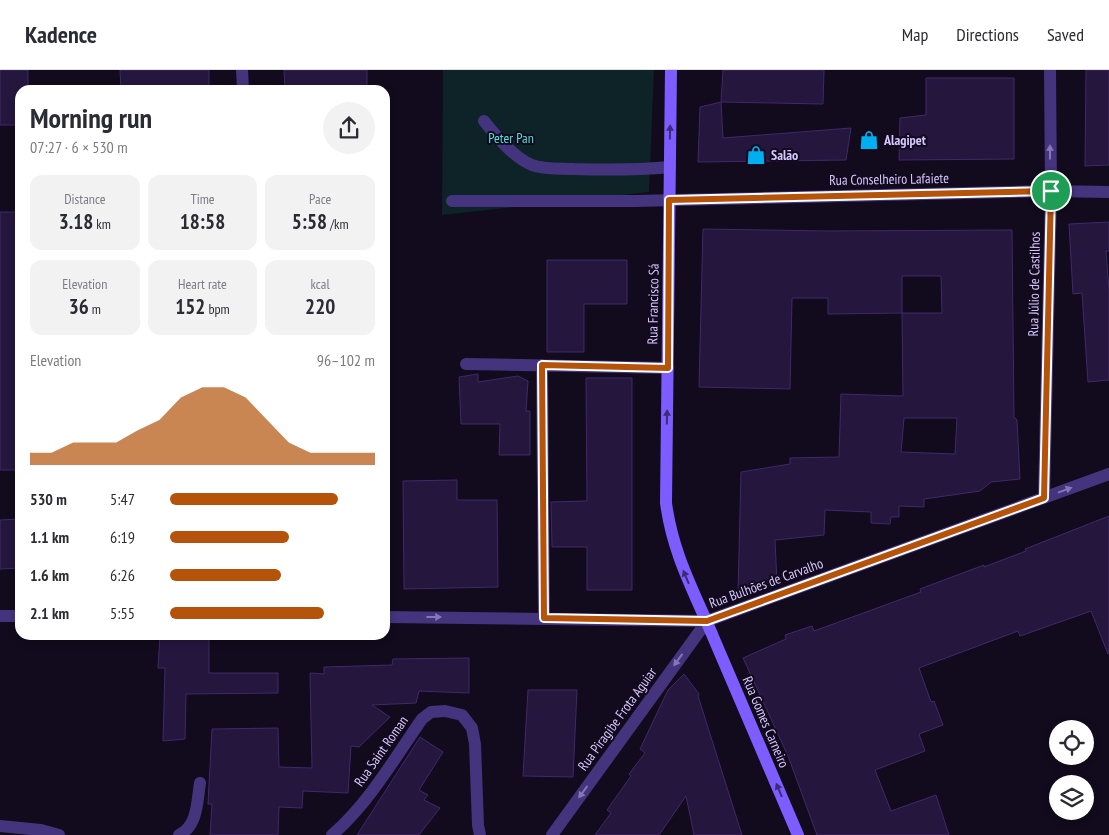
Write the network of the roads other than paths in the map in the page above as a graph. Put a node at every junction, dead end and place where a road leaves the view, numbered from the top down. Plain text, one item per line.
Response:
1 (242, 70) edge
2 (671, 70) edge
3 (1050, 70) edge
4 (242, 85) edge
5 (484, 121) dead end
6 (670, 167) junction
7 (1051, 191) junction
8 (1109, 192) edge
9 (669, 200) junction
10 (452, 201) dead end
11 (466, 364) dead end
12 (542, 365) junction
13 (668, 368) junction
14 (1109, 474) edge
15 (1044, 498) junction
16 (0, 616) edge
17 (15, 616) edge
18 (390, 617) edge
19 (544, 618) junction
20 (707, 621) junction
21 (200, 783) dead end
22 (0, 826) edge
23 (59, 835) edge
24 (179, 835) edge
25 (332, 835) edge
26 (480, 835) edge
27 (552, 835) edge
28 (798, 835) edge

1 - 4 street
6 -> 2 main road, Rua Francisco Sá
7 -> 3 street, Rua Júlio de Castilhos
5 - 6 street
6 - 9 main road, Rua Francisco Sá
7 - 8 street, Rua Conselheiro Lafaiete
7 - 9 street, Rua Conselheiro Lafaiete
7 - 15 street, Rua Júlio de Castilhos
9 - 10 street, Rua Conselheiro Lafaiete
9 - 13 main road, Rua Francisco Sá
11 - 12 street
12 - 13 street
12 - 19 street
20 -> 13 main road, Rua Francisco Sá
15 -> 14 street, Rua Bulhões de Carvalho
15 - 20 street, Rua Bulhões de Carvalho
16 - 17 street
18 -> 19 street, Rua Bulhões de Carvalho
19 - 20 street, Rua Bulhões de Carvalho
20 -> 27 street, Rua Piragibe Frota Aguiar
28 -> 20 main road, Rua Gomes Carneiro
21 - 24 street
22 - 23 street
25 - 26 street, Rua Saint Roman

